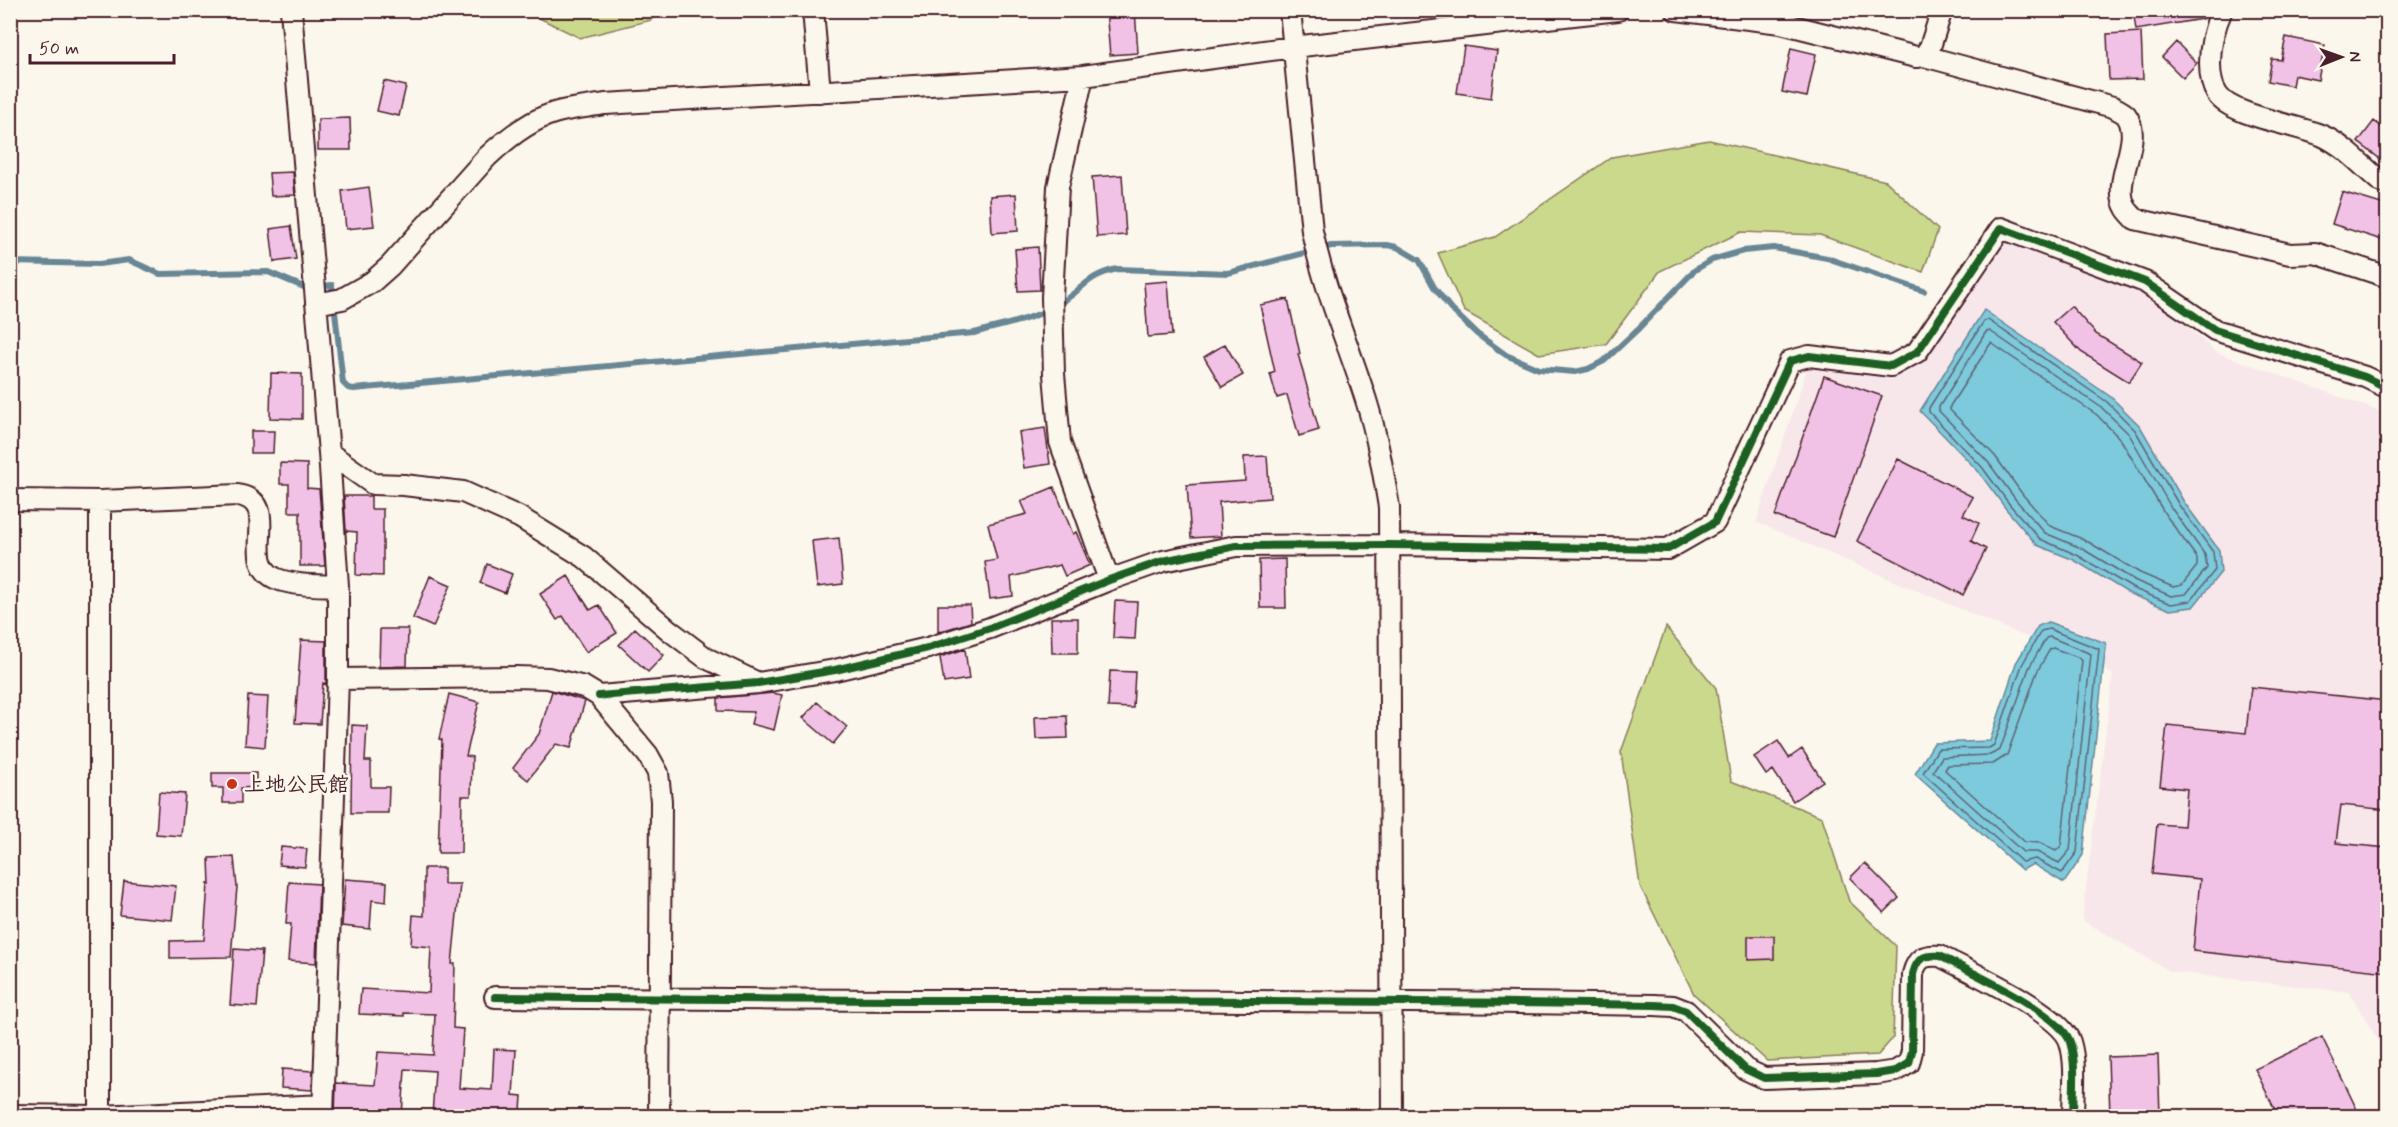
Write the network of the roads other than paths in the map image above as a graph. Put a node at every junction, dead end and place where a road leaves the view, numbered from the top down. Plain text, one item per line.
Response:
1 (291, 10) edge
2 (813, 10) edge
3 (1290, 10) edge
4 (1618, 10) edge
5 (1676, 10) edge
6 (1942, 10) edge
7 (2222, 10) edge
8 (1711, 12) edge
9 (1293, 47) junction
10 (1924, 56) junction
11 (1083, 76) junction
12 (820, 92) junction
13 (2388, 184) edge
14 (2388, 277) edge
15 (316, 304) junction
16 (2388, 388) edge
17 (329, 453) junction
18 (10, 500) edge
19 (100, 501) junction
20 (1391, 545) junction
21 (1109, 580) junction
22 (338, 586) junction
23 (338, 679) junction
24 (758, 683) junction
25 (599, 696) junction
26 (495, 997) dead end
27 (659, 999) junction
28 (1392, 1000) junction
29 (323, 1111) edge
30 (10, 1115) edge
31 (100, 1116) edge
32 (659, 1116) edge
33 (1392, 1116) edge
34 (2073, 1116) edge

1 - 15 street
2 - 12 street
3 - 9 street
4 - 9 street
5 - 8 street
6 - 10 street
7 - 13 street
8 - 10 street
9 - 11 street
9 - 20 street
10 - 14 street
11 - 12 street
11 - 21 street
12 - 15 street
15 - 17 street
16 - 20 street
17 - 22 street
17 - 24 street
18 - 19 street
19 - 22 street
19 - 31 street
20 - 21 street
20 - 28 street
21 - 24 street
22 - 23 street
23 - 25 street
23 - 29 street
24 - 25 street
25 - 27 street
26 - 27 street
27 - 28 street
27 - 32 street
28 - 33 street
28 - 34 street
29 - 31 street
30 - 31 street

